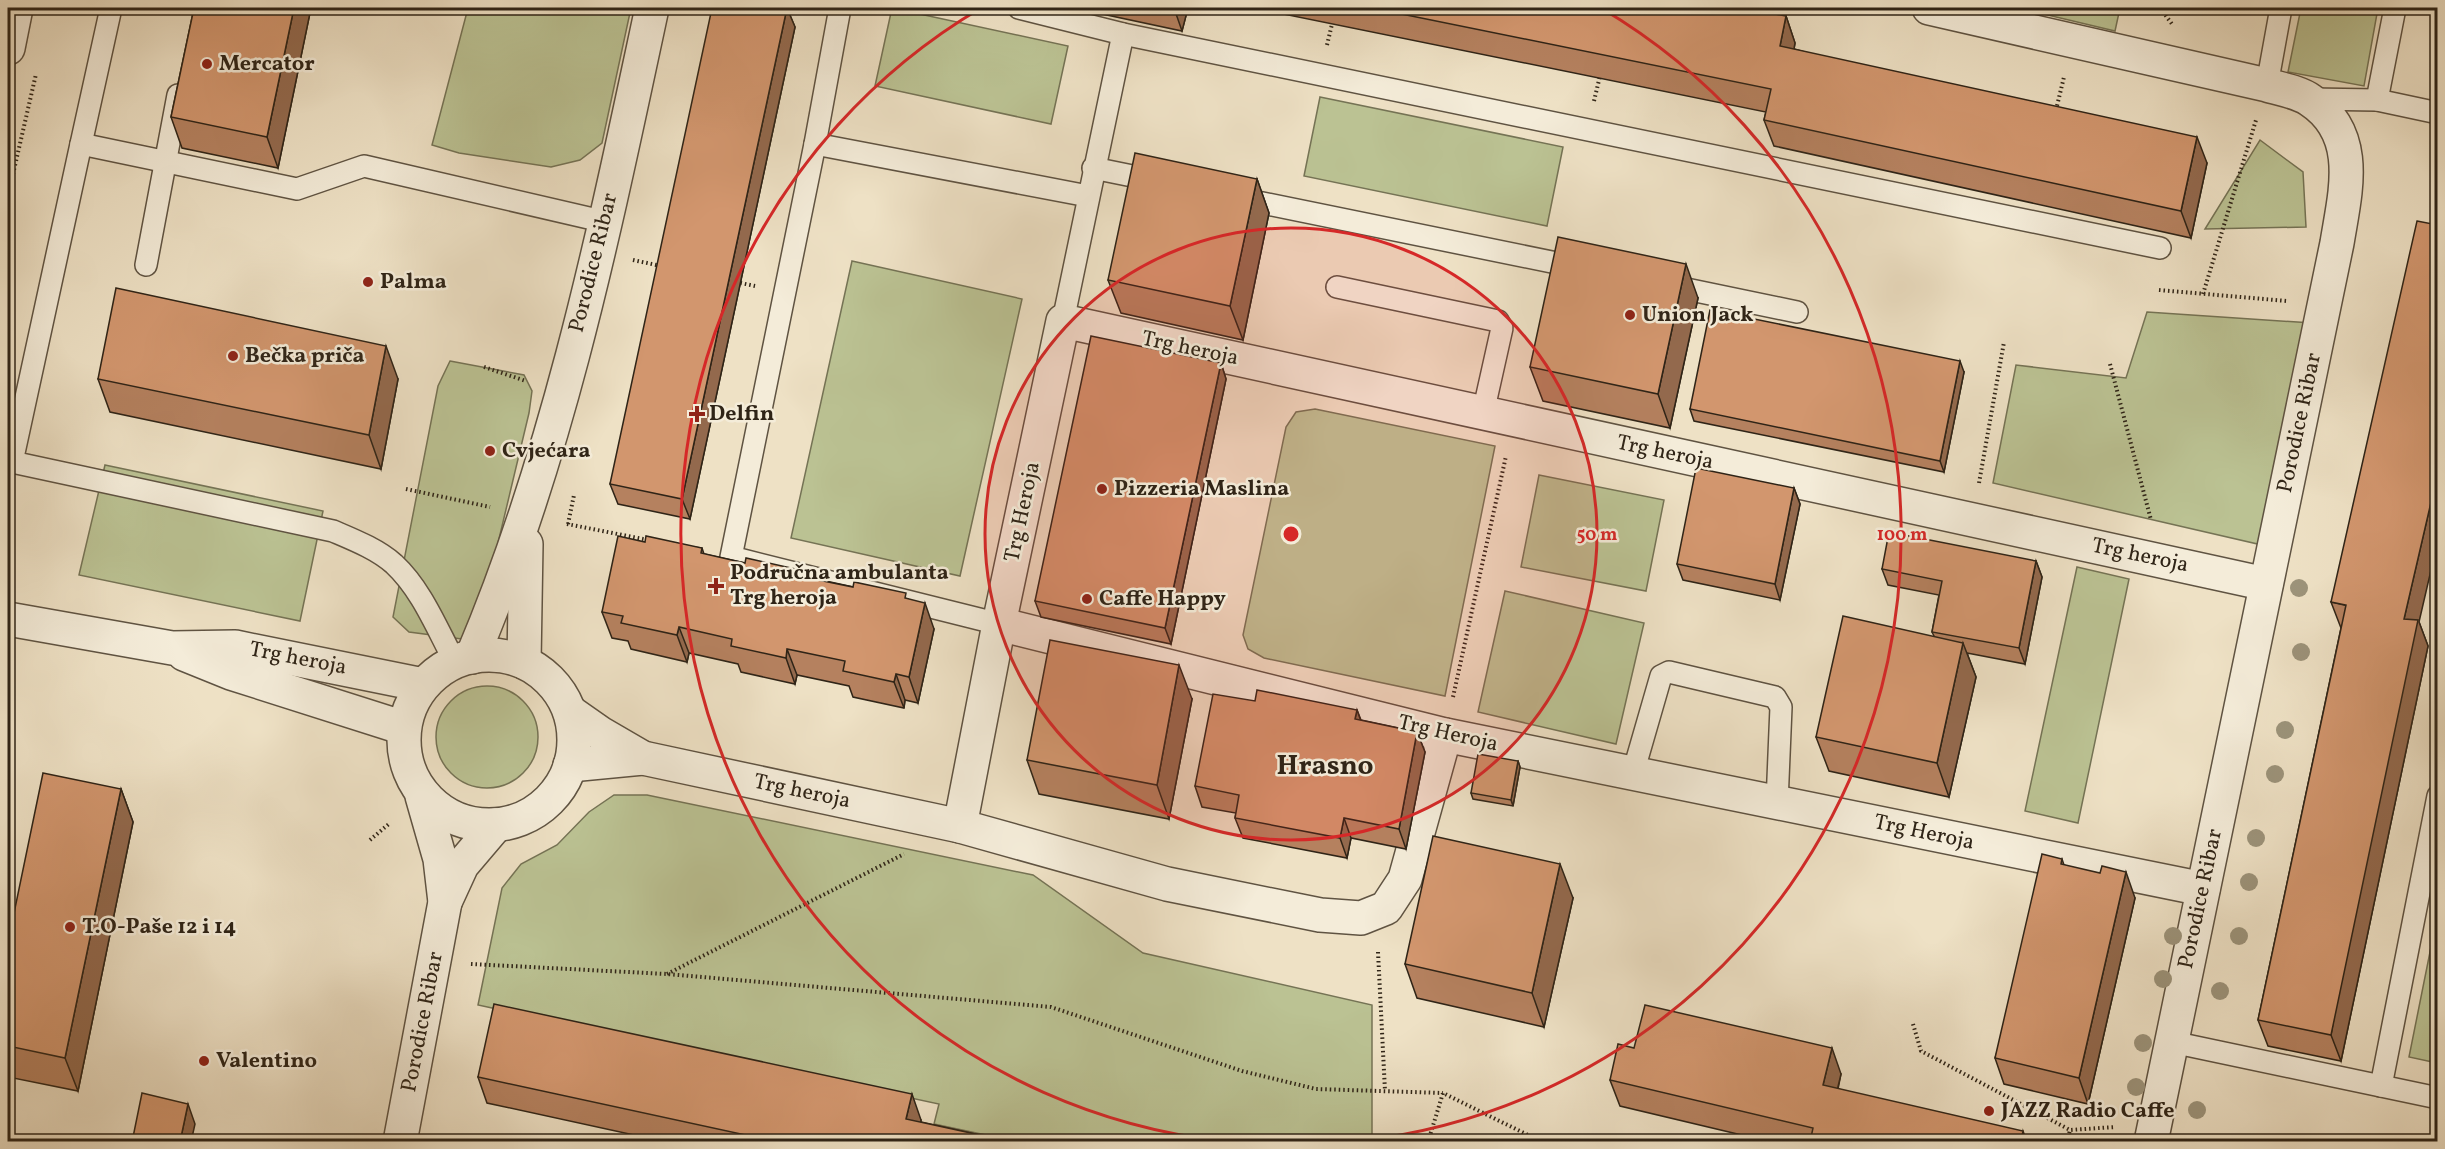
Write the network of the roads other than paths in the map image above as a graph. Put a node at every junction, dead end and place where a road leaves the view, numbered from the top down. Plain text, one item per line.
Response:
1 (16, 8) edge
2 (111, 8) edge
3 (652, 8) edge
4 (840, 8) edge
5 (1019, 8) edge
6 (1929, 8) edge
7 (2281, 8) edge
8 (2395, 8) edge
9 (1124, 34) junction
10 (8, 48) edge
11 (182, 74) edge
12 (2267, 85) junction
13 (2310, 99) junction
14 (2377, 100) junction
15 (2438, 113) edge
16 (81, 144) junction
17 (815, 144) junction
18 (165, 163) junction
19 (1093, 168) junction
20 (1175, 185) edge
21 (1222, 195) edge
22 (1088, 196) junction
23 (606, 222) junction
24 (2160, 248) edge
25 (146, 265) dead end
26 (1598, 271) edge
27 (1645, 280) edge
28 (1337, 287) dead end
29 (1797, 312) dead end
30 (1063, 321) junction
31 (1499, 417) junction
32 (527, 515) junction
33 (2266, 584) junction
34 (8, 619) edge
35 (999, 624) junction
36 (172, 648) junction
37 (464, 659) junction
38 (524, 662) junction
39 (423, 685) junction
40 (570, 712) junction
41 (404, 728) junction
42 (1444, 735) junction
43 (643, 758) junction
44 (570, 765) junction
45 (1633, 773) junction
46 (422, 796) junction
47 (2438, 796) edge
48 (1777, 803) junction
49 (496, 825) junction
50 (960, 826) junction
51 (2203, 889) junction
52 (445, 902) junction
53 (2172, 1042) junction
54 (2381, 1086) junction
55 (2438, 1098) edge
56 (2153, 1133) edge
57 (400, 1142) edge

1 - 10 street
2 - 16 lane
3 - 23 street, Porodice Ribar
4 - 17 lane
5 - 9 lane
6 - 12 street, Porodice Ribar
7 - 12 lane
8 - 14 lane
9 - 19 lane
9 - 24 lane
11 - 18 lane
12 - 13 street, Porodice Ribar
13 - 14 lane
13 - 33 street, Porodice Ribar
14 - 15 lane
16 - 18 lane
16 - 37 lane
17 - 22 lane
17 - 35 lane
18 - 23 lane
18 - 25 lane
19 - 20 lane
19 - 22 lane
21 - 26 lane
22 - 30 lane
23 - 32 street, Porodice Ribar
27 - 29 lane
28 - 31 lane
30 - 31 street, Trg heroja
30 - 35 street, Trg Heroja
31 - 33 street, Trg heroja
32 - 37 street, Porodice Ribar
32 - 38 street, Porodice Ribar
33 - 51 street, Porodice Ribar
34 - 36 street, Trg heroja
35 - 42 street, Trg Heroja
35 - 50 street
36 - 39 street, Trg heroja
36 - 41 street, Trg heroja
37 - 38 street
37 - 39 street
38 - 40 street
39 - 41 street
40 - 43 street, Trg heroja
40 - 44 street
41 - 46 street
42 - 45 street, Trg Heroja
42 - 50 street, Trg heroja
43 - 44 street, Trg heroja
43 - 50 street, Trg heroja
44 - 49 street
45 - 48 street, Trg Heroja
45 - 48 lane
46 - 49 street
46 - 52 street, Porodice Ribar
47 - 54 lane
48 - 51 street, Trg Heroja
49 - 52 street, Porodice Ribar
51 - 53 street, Porodice Ribar
52 - 57 street, Porodice Ribar
53 - 54 lane
53 - 56 street, Porodice Ribar
54 - 55 lane

